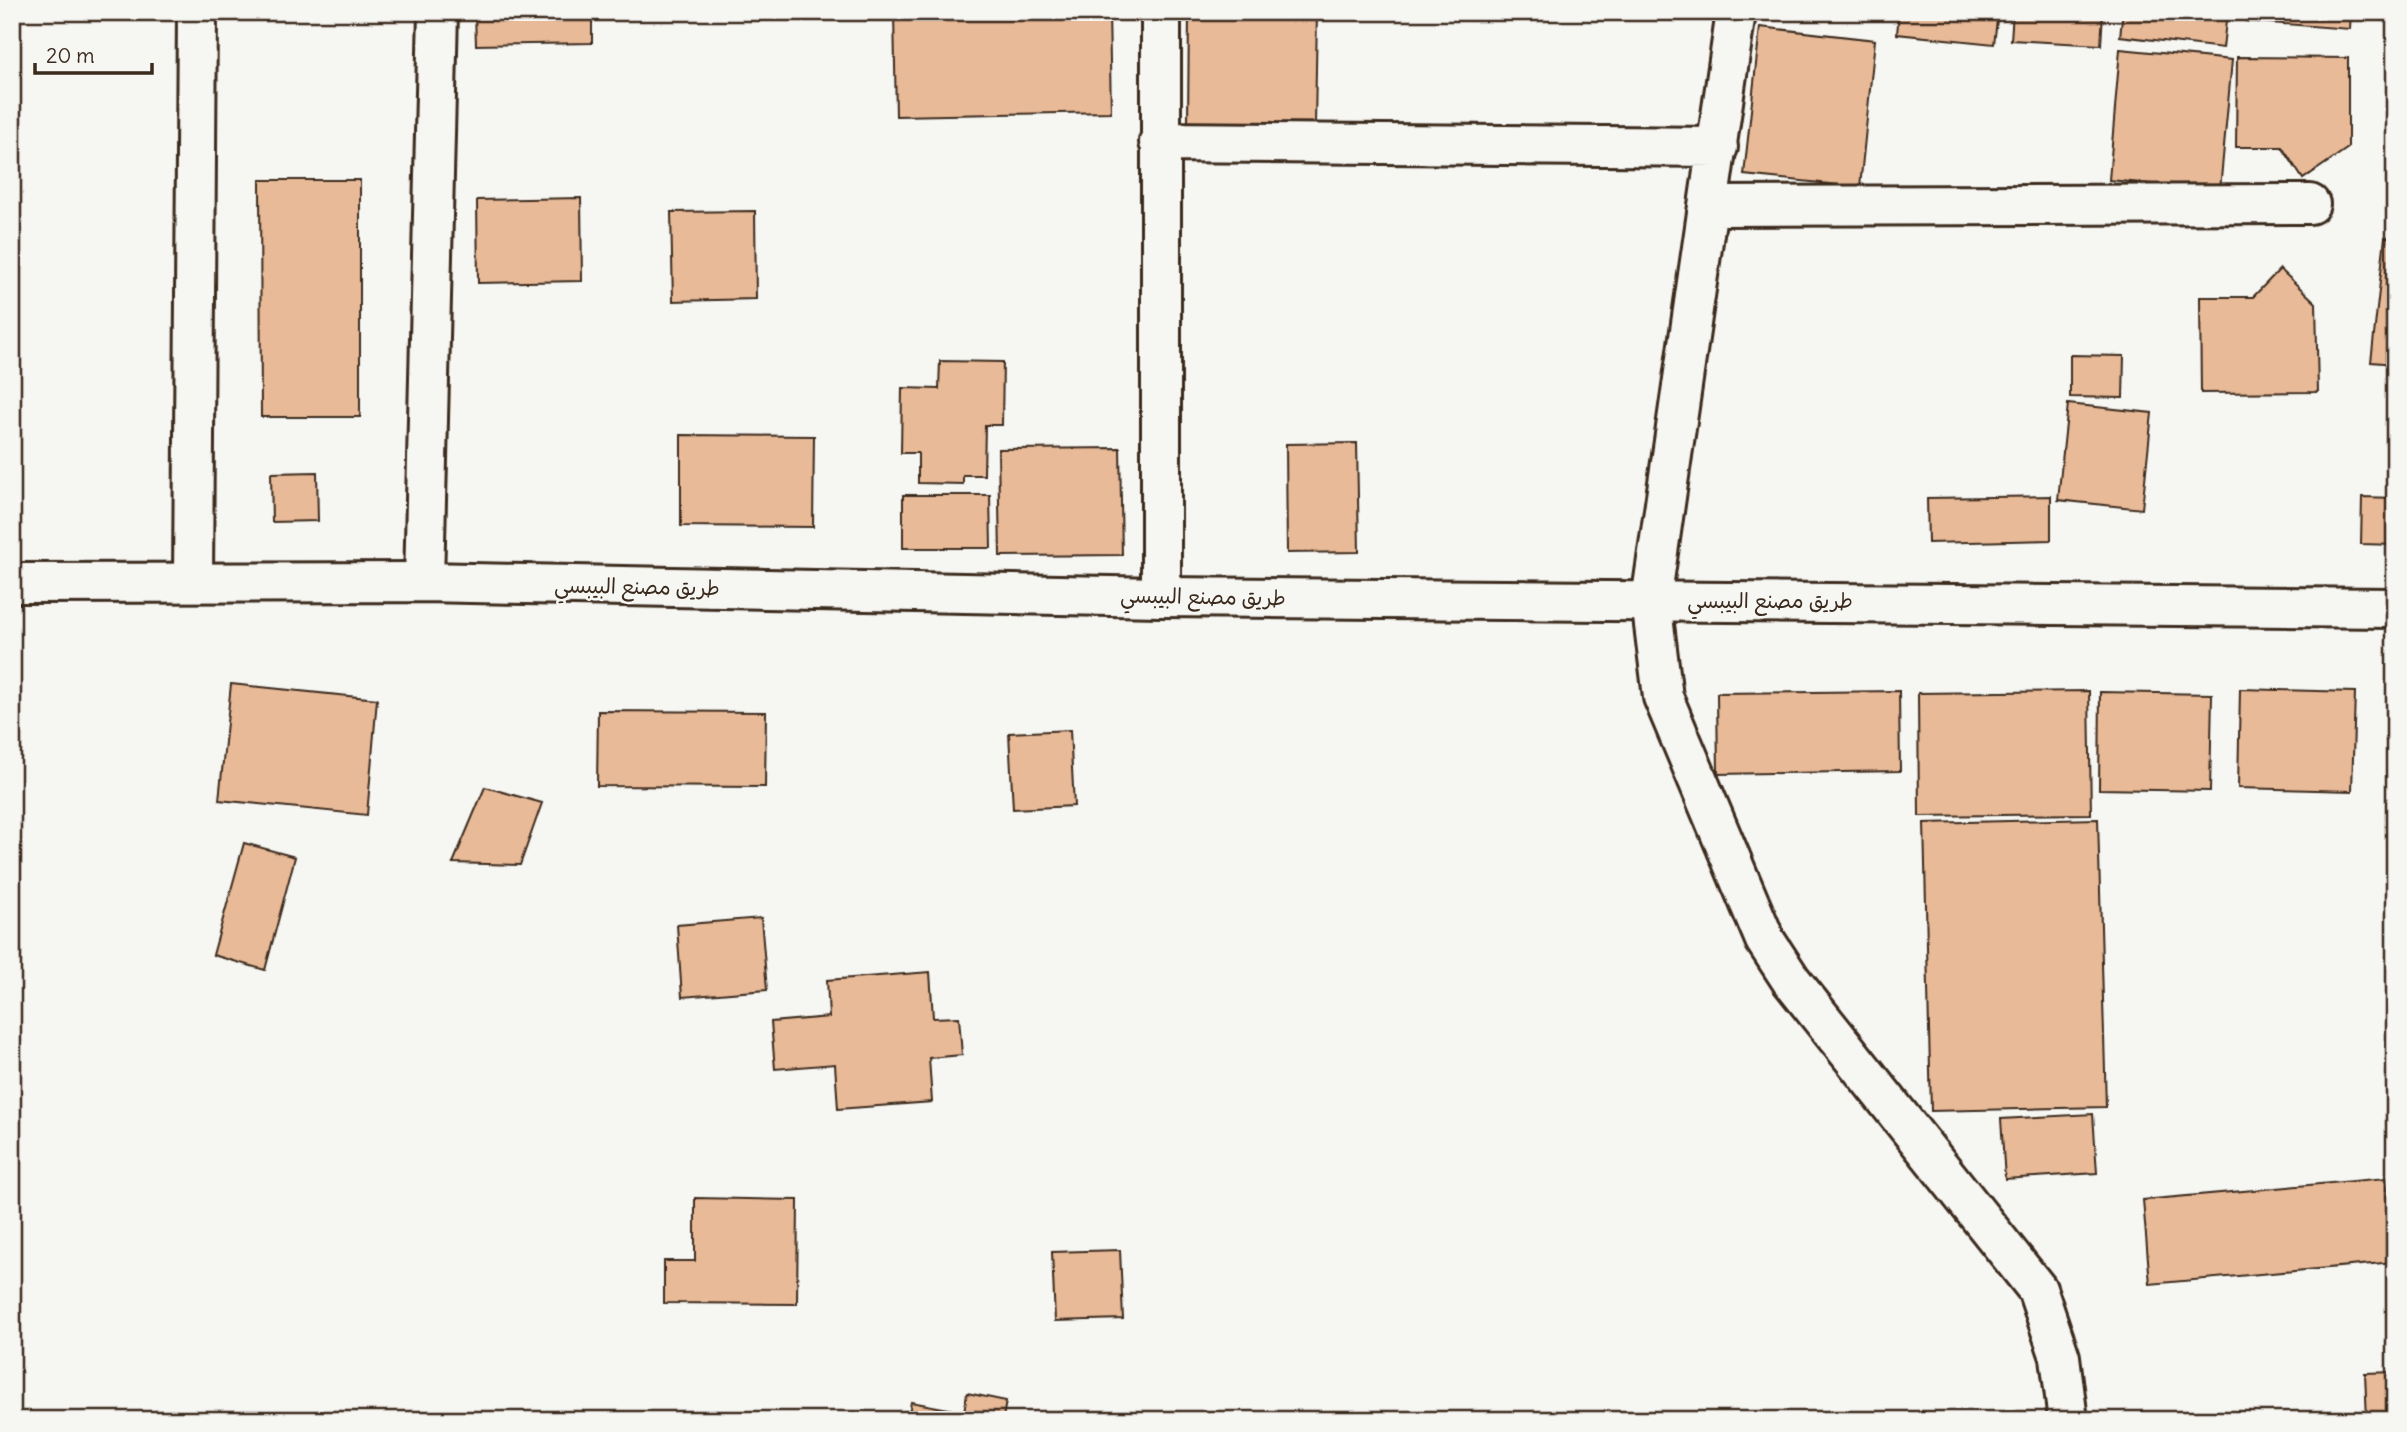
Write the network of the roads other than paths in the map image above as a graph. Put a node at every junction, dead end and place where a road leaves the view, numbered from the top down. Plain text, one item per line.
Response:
1 (197, 12) edge
2 (438, 12) edge
3 (1161, 12) edge
4 (1736, 12) edge
5 (1159, 142) junction
6 (1718, 147) junction
7 (2310, 204) dead end
8 (1709, 206) junction
9 (193, 580) junction
10 (424, 582) junction
11 (12, 583) edge
12 (1161, 597) junction
13 (1651, 601) junction
14 (2395, 608) edge
15 (2068, 1420) edge

1 - 9 street
2 - 10 street
3 - 5 street
4 - 6 street
5 - 6 street
5 - 12 street
6 - 8 street
7 - 8 street
8 - 13 street
9 - 10 street, طريق مصنع البيبسي
9 - 11 street, طريق مصنع البيبسي
10 - 12 street, طريق مصنع البيبسي
12 - 13 street, طريق مصنع البيبسي
13 - 14 street, طريق مصنع البيبسي
13 - 15 street

